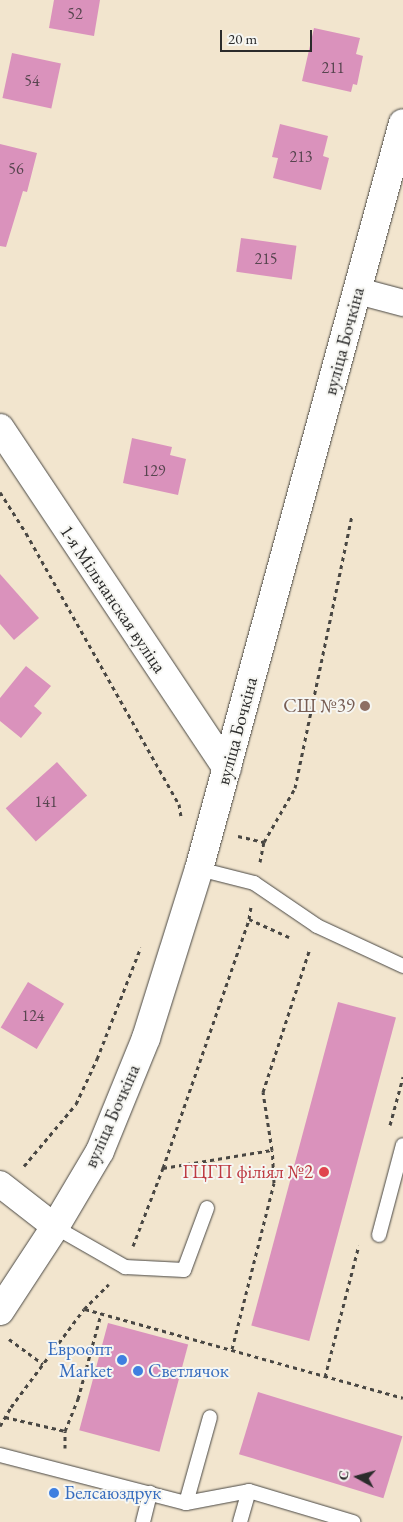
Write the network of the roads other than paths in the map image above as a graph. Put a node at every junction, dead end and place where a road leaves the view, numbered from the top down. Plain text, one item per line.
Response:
1 (403, 123) edge
2 (358, 291) junction
3 (403, 303) edge
4 (0, 428) edge
5 (227, 768) junction
6 (199, 869) junction
7 (403, 966) edge
8 (403, 1145) edge
9 (3, 1186) edge
10 (207, 1208) dead end
11 (55, 1227) junction
12 (379, 1235) dead end
13 (0, 1311) edge
14 (210, 1417) dead end
15 (0, 1455) edge
16 (248, 1491) junction
17 (150, 1494) junction
18 (186, 1503) junction
19 (143, 1522) edge
20 (240, 1522) edge
21 (353, 1522) edge

1 - 2 main road, вуліца Бочкіна
2 - 3 street
2 - 5 main road, вуліца Бочкіна
4 - 5 main road, 1-я Мільчанская вуліца
5 - 6 main road, вуліца Бочкіна
6 - 7 lane
6 - 11 main road, вуліца Бочкіна
8 - 12 lane
9 - 11 street
10 - 11 lane
11 - 13 main road, вуліца Бочкіна
14 - 18 lane
15 - 17 lane
16 - 18 lane
16 - 20 lane
16 - 21 lane
17 - 18 lane
17 - 19 lane

